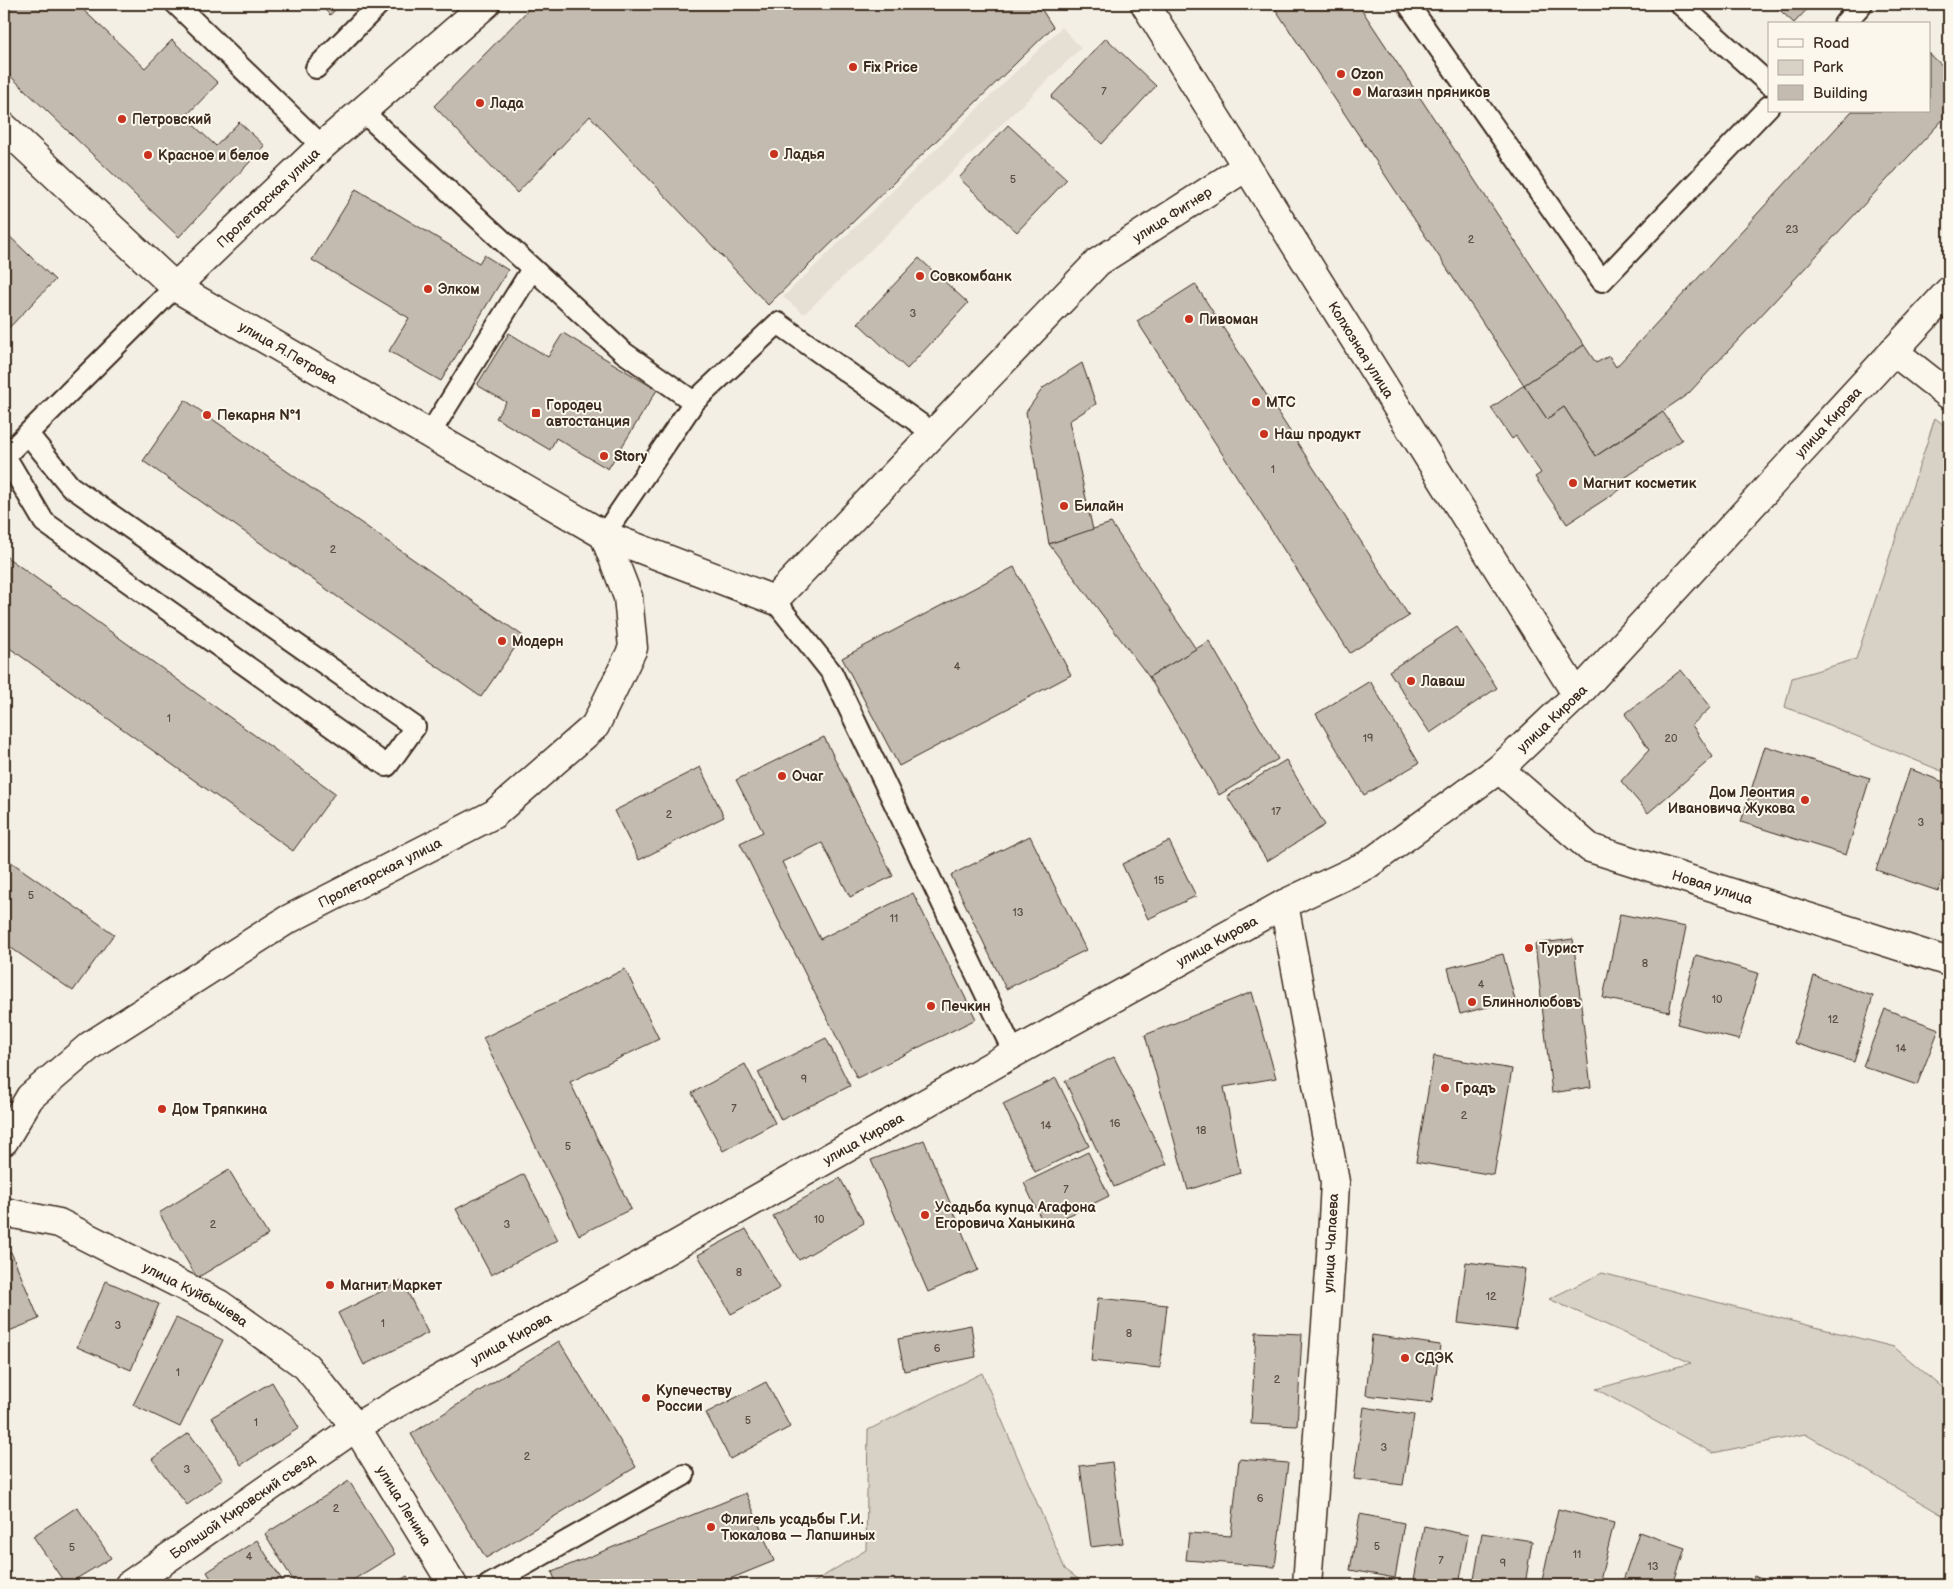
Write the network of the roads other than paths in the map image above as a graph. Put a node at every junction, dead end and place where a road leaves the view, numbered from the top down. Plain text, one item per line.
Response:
1 (176, 4) edge
2 (379, 4) edge
3 (486, 4) edge
4 (1145, 4) edge
5 (1408, 4) edge
6 (1680, 4) edge
7 (1862, 4) edge
8 (1846, 22) edge
9 (316, 68) dead end
10 (1768, 83) edge
11 (1768, 107) edge
12 (362, 111) junction
13 (4, 127) edge
14 (322, 146) junction
15 (1246, 167) junction
16 (532, 269) junction
17 (175, 287) junction
18 (1949, 291) edge
19 (1893, 351) junction
20 (1949, 395) edge
21 (694, 402) junction
22 (933, 433) junction
23 (28, 434) junction
24 (429, 434) junction
25 (4, 456) edge
26 (604, 535) junction
27 (774, 600) junction
28 (1577, 696) junction
29 (1499, 769) junction
30 (1284, 904) junction
31 (1949, 962) edge
32 (1014, 1052) junction
33 (8, 1126) edge
34 (4, 1212) edge
35 (356, 1427) junction
36 (684, 1474) dead end
37 (129, 1585) edge
38 (453, 1585) edge
39 (489, 1585) edge
40 (1307, 1585) edge

1 - 14 lane
2 - 9 lane
3 - 12 street, Пролетарская улица
4 - 15 street, Колхозная улица
5 - 11 lane
6 - 10 lane
7 - 8 lane
12 - 14 street, Пролетарская улица
12 - 16 lane
13 - 17 street, улица Я.Петрова
14 - 17 street, Пролетарская улица
15 - 22 street, улица Фигнер
15 - 28 street, Колхозная улица
16 - 21 lane
16 - 24 lane
17 - 23 lane
17 - 24 street, улица Я.Петрова
18 - 19 street, улица Кирова
19 - 20 street
19 - 28 street, улица Кирова
21 - 22 lane
21 - 26 lane
22 - 27 street, улица Фигнер
23 - 25 lane
23 - 25 lane
24 - 26 street, улица Я.Петрова
26 - 27 street, улица Я.Петрова
26 - 33 street, Пролетарская улица
27 - 32 lane
28 - 29 street, улица Кирова
29 - 30 street, улица Кирова
29 - 31 street, Новая улица
30 - 32 street, улица Кирова
30 - 40 street, улица Чапаева
32 - 35 street, улица Кирова
34 - 35 street, улица Куйбышева
35 - 37 street, Большой Кировский съезд
35 - 38 street, улица Ленина
36 - 39 lane

